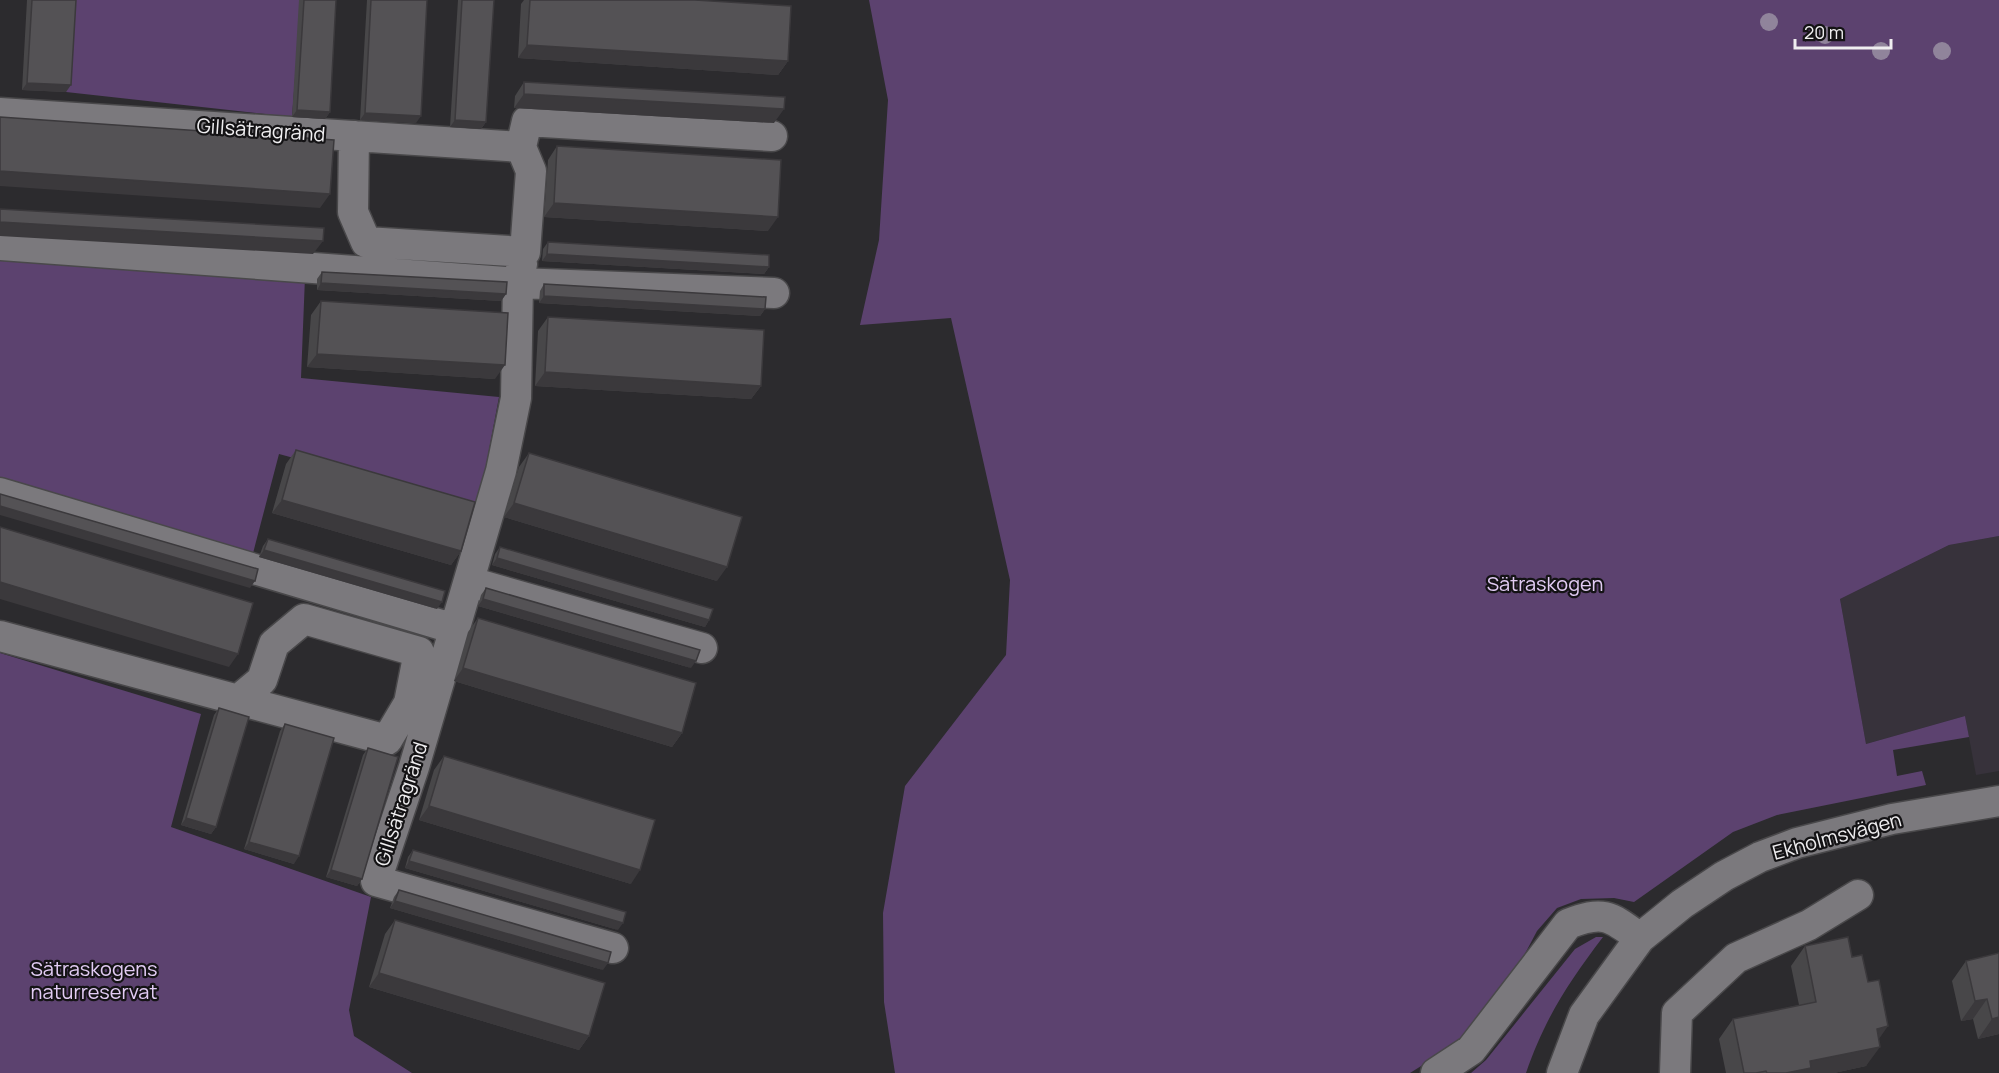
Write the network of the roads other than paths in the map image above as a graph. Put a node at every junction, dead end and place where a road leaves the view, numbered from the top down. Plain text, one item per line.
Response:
1 (0, 113) edge
2 (354, 136) junction
3 (772, 136) dead end
4 (521, 147) junction
5 (0, 245) edge
6 (525, 252) junction
7 (518, 283) junction
8 (774, 293) dead end
9 (0, 493) edge
10 (470, 582) junction
11 (455, 629) junction
12 (0, 636) edge
13 (702, 648) edge
14 (238, 700) junction
15 (1999, 801) edge
16 (1858, 895) dead end
17 (1640, 938) junction
18 (613, 948) dead end
19 (1436, 1073) edge
20 (1562, 1073) edge
21 (1675, 1073) edge

1 - 2 street, Gillsätragränd
2 - 4 street, Gillsätragränd
2 - 6 street
3 - 4 street
4 - 6 street, Gillsätragränd
5 - 7 street
6 - 7 street, Gillsätragränd
7 - 8 street
7 - 10 street, Gillsätragränd
9 - 11 street
10 - 11 street, Gillsätragränd
10 - 13 street
11 - 18 street, Gillsätragränd
12 - 14 street, Gillsätragränd
14 - 14 street, Gillsätragränd
15 - 17 street, Ekholmsvägen
16 - 21 street
17 - 19 street
17 - 20 street, Ekholmsvägen

